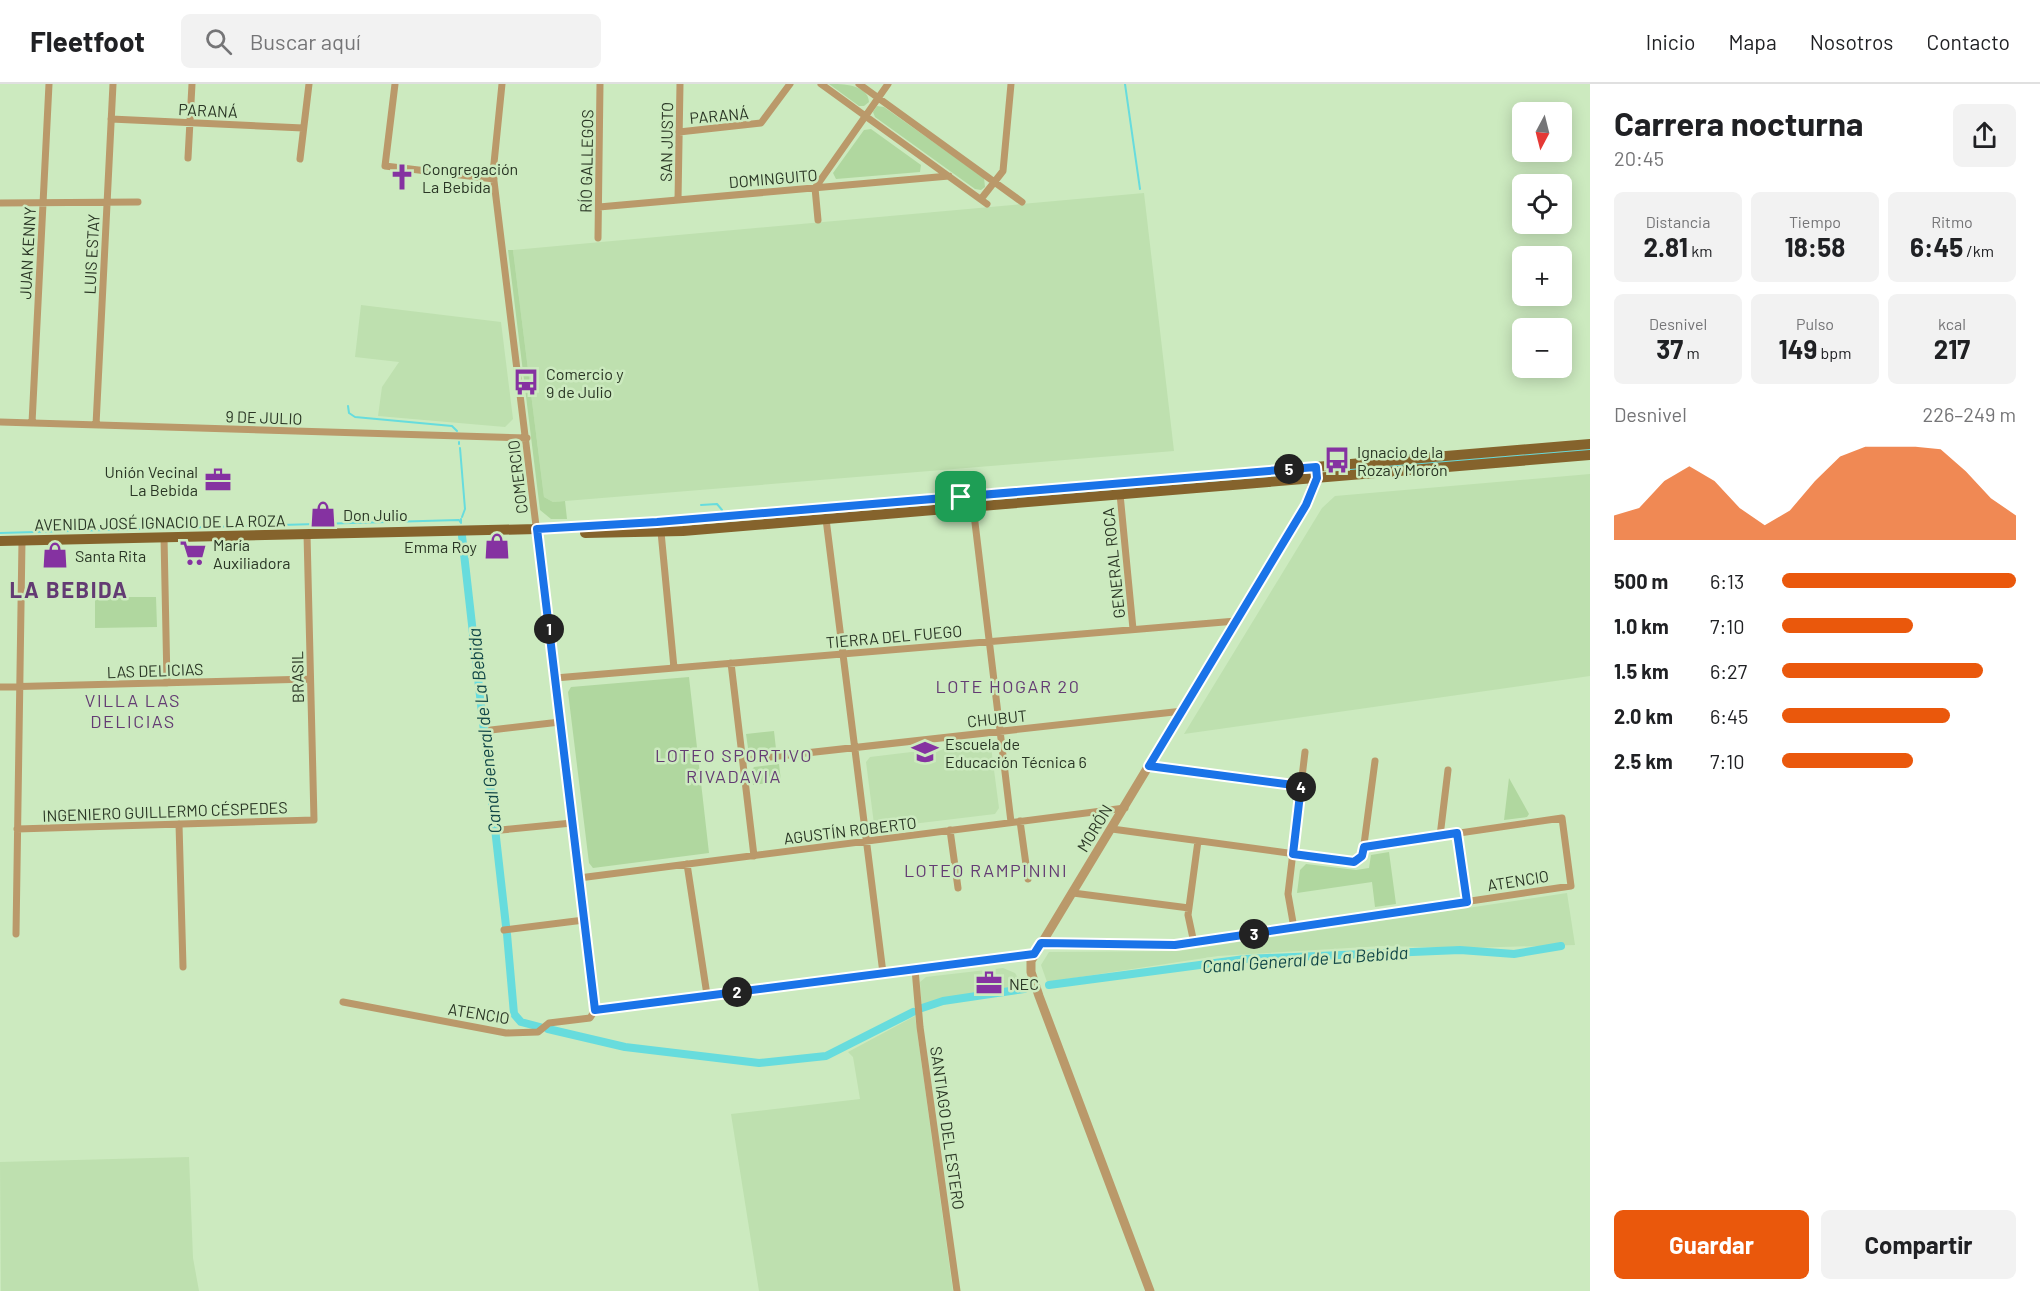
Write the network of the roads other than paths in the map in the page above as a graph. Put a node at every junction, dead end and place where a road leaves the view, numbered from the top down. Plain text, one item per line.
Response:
1 (49, 84) edge
2 (113, 84) edge
3 (192, 84) edge
4 (309, 84) edge
5 (395, 84) edge
6 (502, 84) edge
7 (600, 84) edge
8 (680, 84) edge
9 (790, 84) edge
10 (821, 84) edge
11 (859, 84) edge
12 (888, 84) edge
13 (1011, 84) edge
14 (878, 97) junction
15 (865, 116) junction
16 (111, 119) junction
17 (190, 123) junction
18 (303, 128) junction
19 (679, 132) junction
20 (188, 158) dead end
21 (300, 159) dead end
22 (949, 176) junction
23 (494, 179) junction
24 (995, 182) junction
25 (815, 188) junction
26 (678, 200) junction
27 (1022, 201) dead end
28 (107, 202) junction
29 (138, 202) dead end
30 (0, 203) edge
31 (43, 203) junction
32 (599, 207) junction
33 (818, 220) dead end
34 (598, 238) dead end
35 (0, 422) edge
36 (32, 423) junction
37 (96, 425) junction
38 (526, 438) junction
39 (1590, 444) edge
40 (1590, 455) edge
41 (1316, 472) junction
42 (1120, 494) junction
43 (973, 506) junction
44 (826, 519) junction
45 (537, 529) junction
46 (661, 532) junction
47 (307, 534) junction
48 (164, 537) junction
49 (22, 541) junction
50 (0, 542) edge
51 (1236, 621) junction
52 (1133, 629) junction
53 (989, 642) junction
54 (843, 654) junction
55 (731, 663) junction
56 (674, 668) junction
57 (555, 678) junction
58 (310, 679) junction
59 (167, 683) junction
60 (0, 687) edge
61 (19, 687) junction
62 (1183, 711) junction
63 (560, 722) junction
64 (491, 730) dead end
65 (1000, 731) junction
66 (855, 747) junction
67 (1305, 752) dead end
68 (743, 760) junction
69 (1375, 761) dead end
70 (1149, 766) junction
71 (1448, 770) dead end
72 (1301, 786) junction
73 (1125, 808) junction
74 (314, 820) joint
75 (1020, 821) junction
76 (1011, 822) junction
77 (572, 823) junction
78 (179, 824) junction
79 (17, 829) junction
80 (1112, 829) junction
81 (501, 830) dead end
82 (950, 830) junction
83 (1457, 833) junction
84 (1440, 836) junction
85 (867, 841) junction
86 (1198, 841) junction
87 (1364, 847) junction
88 (1293, 854) junction
89 (754, 856) junction
90 (687, 864) junction
91 (579, 878) junction
92 (1028, 879) dead end
93 (957, 888) dead end
94 (1073, 893) junction
95 (1467, 902) junction
96 (1189, 908) junction
97 (584, 920) junction
98 (1294, 928) junction
99 (504, 930) dead end
100 (16, 934) dead end
101 (1041, 943) junction
102 (1194, 943) junction
103 (1034, 954) junction
104 (183, 967) dead end
105 (915, 969) junction
106 (883, 973) junction
107 (707, 995) junction
108 (343, 1002) dead end
109 (595, 1010) junction
110 (957, 1291) edge
111 (1150, 1291) edge

1 - 31 street, JUAN KENNY
2 - 16 street, LUIS ESTAY
3 - 17 street
4 - 18 street
5 - 23 street
6 - 23 street, COMERCIO
7 - 32 street, RÍO GALLEGOS
8 - 19 street, SAN JUSTO
9 - 19 street, PARANÁ
10 - 15 street
11 - 14 street
12 - 14 street
13 - 24 street
14 - 15 street
14 - 24 street
15 - 22 street
15 - 25 street
16 - 17 street, PARANÁ
16 - 28 street, LUIS ESTAY
17 - 18 street, PARANÁ
17 - 20 street
18 - 21 street
19 - 26 street, SAN JUSTO
22 - 24 street
22 - 25 street, DOMINGUITO
23 - 38 street, COMERCIO
24 - 27 street
25 - 26 street, DOMINGUITO
25 - 33 street
26 - 32 street, DOMINGUITO
28 - 29 street
28 - 31 street
28 - 37 street, LUIS ESTAY
30 - 31 street
31 - 36 street, JUAN KENNY
32 - 34 street, RÍO GALLEGOS
35 - 36 street, 9 DE JULIO
36 - 37 street, 9 DE JULIO
37 - 38 street, 9 DE JULIO
38 - 45 street, COMERCIO
39 - 41 main road, AVENIDA JOSÉ IGNACIO DE LA ROZA
40 - 41 main road, AVENIDA JOSÉ IGNACIO DE LA ROZA
41 - 42 main road, AVENIDA JOSÉ IGNACIO DE LA ROZA
41 - 45 main road, AVENIDA JOSÉ IGNACIO DE LA ROZA
41 - 51 street, MORÓN
42 - 43 main road, AVENIDA JOSÉ IGNACIO DE LA ROZA
42 - 52 street, GENERAL ROCA
43 - 44 main road, AVENIDA JOSÉ IGNACIO DE LA ROZA
43 - 53 street
44 - 46 main road, AVENIDA JOSÉ IGNACIO DE LA ROZA
44 - 54 street
45 - 46 main road, AVENIDA JOSÉ IGNACIO DE LA ROZA
45 - 47 main road, AVENIDA JOSÉ IGNACIO DE LA ROZA
45 - 57 street, COMERCIO
46 - 56 street
47 - 48 main road, AVENIDA JOSÉ IGNACIO DE LA ROZA
47 - 58 street, BRASIL
48 - 49 main road, AVENIDA JOSÉ IGNACIO DE LA ROZA
48 - 59 street
49 - 50 main road, AVENIDA JOSÉ IGNACIO DE LA ROZA
49 - 61 street
51 - 52 street, TIERRA DEL FUEGO
51 - 62 street, MORÓN
52 - 53 street, TIERRA DEL FUEGO
53 - 54 street, TIERRA DEL FUEGO
53 - 65 street
54 - 55 street, TIERRA DEL FUEGO
54 - 66 street
55 - 56 street, TIERRA DEL FUEGO
55 - 68 street
56 - 57 street, TIERRA DEL FUEGO
57 - 63 street, COMERCIO
58 - 59 street, LAS DELICIAS
58 - 74 street, BRASIL
59 - 61 street, LAS DELICIAS
60 - 61 street, LAS DELICIAS
61 - 79 street
62 - 65 street, CHUBUT
62 - 70 street, MORÓN
63 - 64 street
63 - 77 street, COMERCIO
65 - 66 street, CHUBUT
65 - 76 street
66 - 68 street, CHUBUT
66 - 85 street
67 - 72 street
68 - 89 street
69 - 87 street
70 - 72 street
70 - 73 street, MORÓN
71 - 84 street
72 - 88 street
73 - 75 street, AGUSTÍN ROBERTO
73 - 80 street, MORÓN
74 - 78 street, INGENIERO GUILLERMO CÉSPEDES
75 - 76 street, AGUSTÍN ROBERTO
75 - 92 street
76 - 82 street, AGUSTÍN ROBERTO
77 - 81 street
77 - 91 street, COMERCIO
78 - 79 street, INGENIERO GUILLERMO CÉSPEDES
78 - 104 street
79 - 100 street
80 - 86 street
80 - 94 street, MORÓN
82 - 85 street, AGUSTÍN ROBERTO
82 - 93 street
83 - 84 street
83 - 95 street
83 - 95 street, ATENCIO
84 - 87 street
85 - 89 street, AGUSTÍN ROBERTO
85 - 106 street
86 - 88 street
86 - 96 street
87 - 88 street
88 - 98 street
89 - 90 street, AGUSTÍN ROBERTO
90 - 91 street, AGUSTÍN ROBERTO
90 - 107 street
91 - 97 street, COMERCIO
94 - 96 street
94 - 101 street, MORÓN
95 - 98 street, ATENCIO
96 - 102 street
97 - 99 street
97 - 109 street, COMERCIO
98 - 102 street, ATENCIO
101 - 102 street, ATENCIO
101 - 103 street, MORÓN
103 - 105 street, ATENCIO
103 - 111 street
105 - 106 street, ATENCIO
105 - 110 street, SANTIAGO DEL ESTERO
106 - 107 street, ATENCIO
107 - 109 street, ATENCIO
108 - 109 street, ATENCIO

